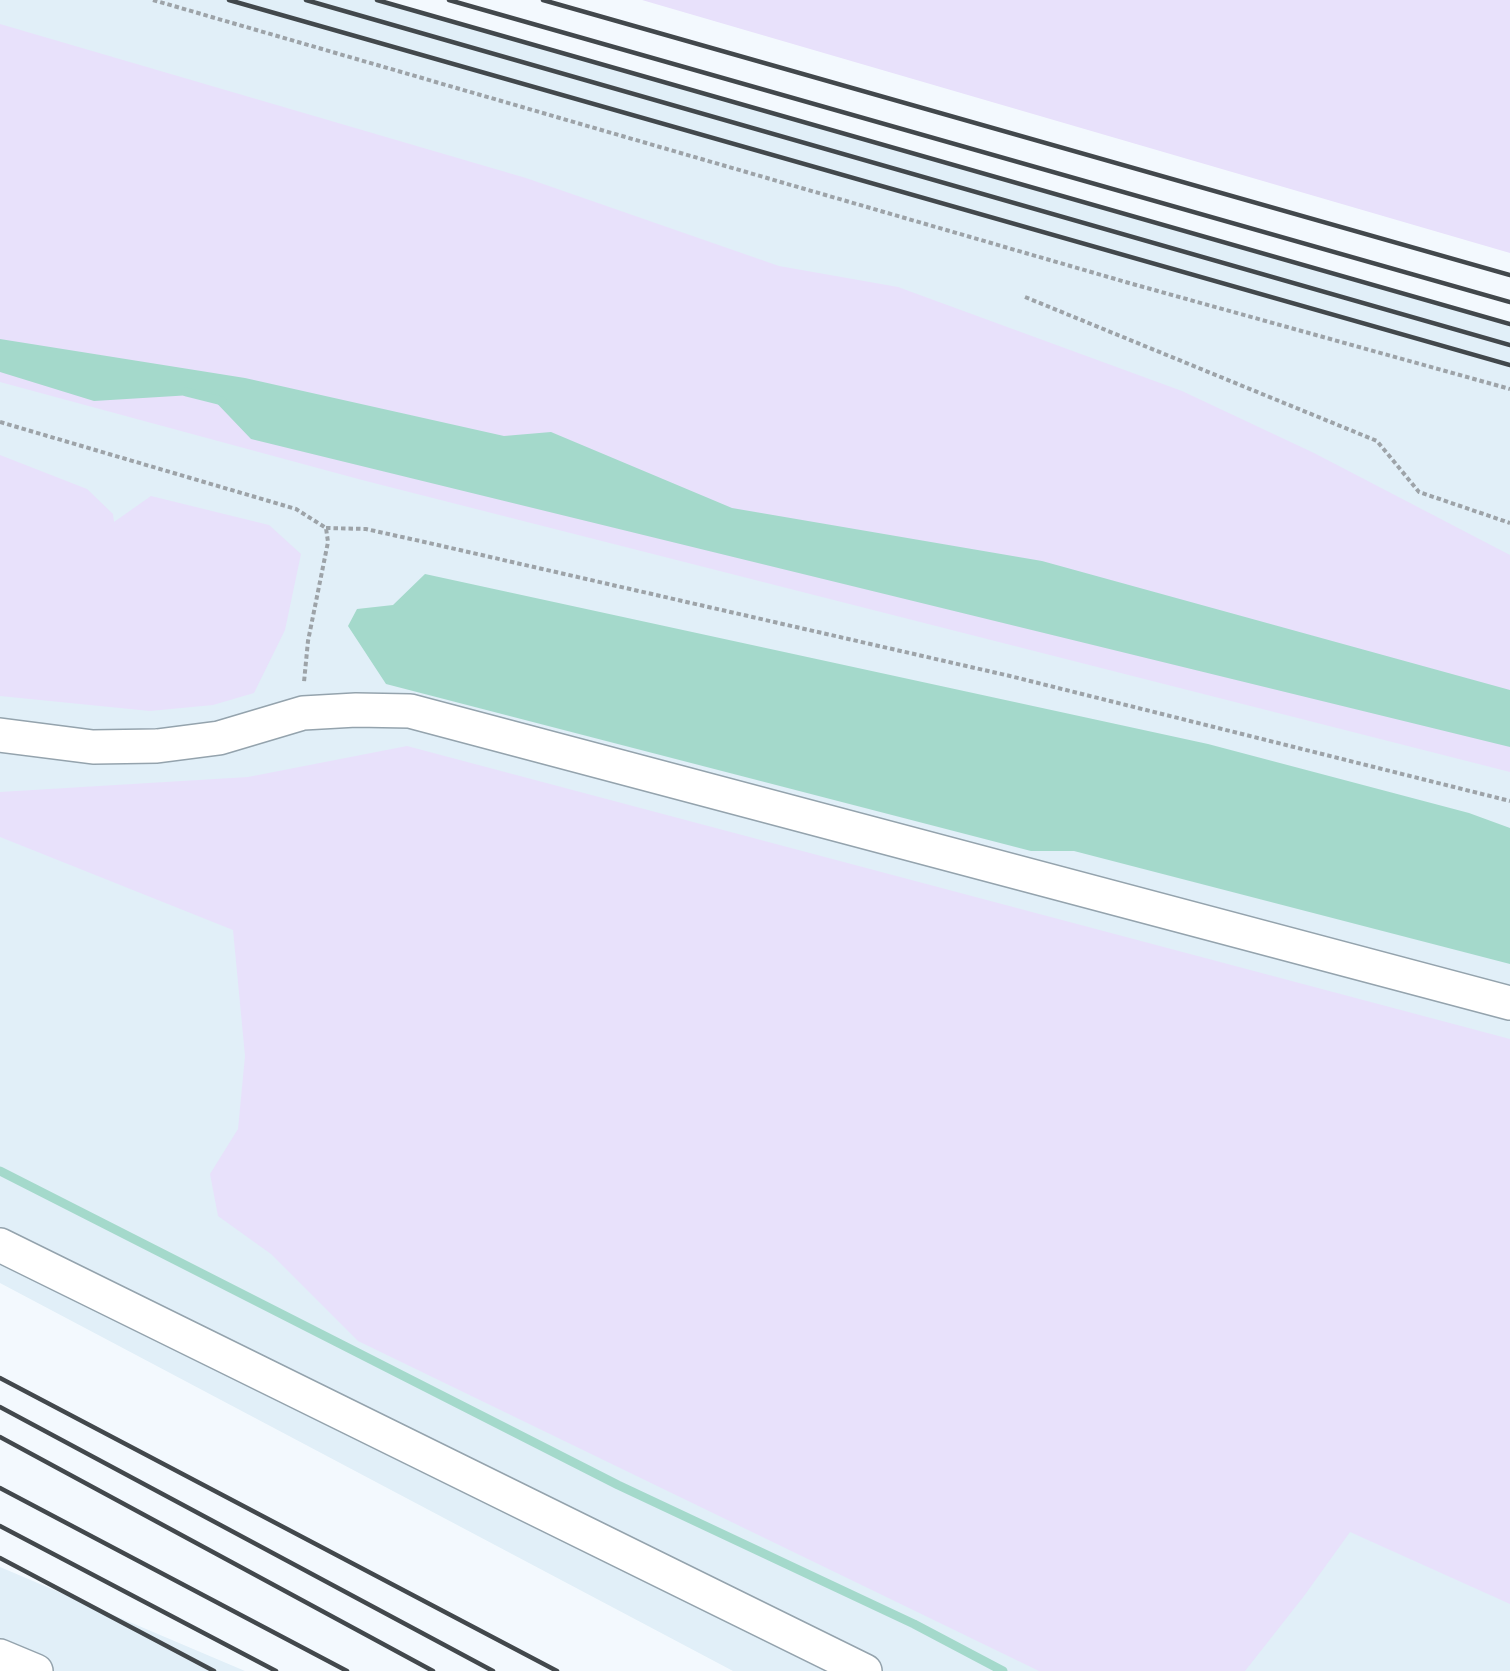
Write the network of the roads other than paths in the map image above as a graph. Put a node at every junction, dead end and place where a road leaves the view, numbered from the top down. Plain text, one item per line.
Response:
1 (0, 735) edge
2 (1510, 1003) edge
3 (0, 1245) edge
4 (0, 1656) edge
5 (36, 1671) edge
6 (866, 1671) edge

1 - 2 lane
3 - 6 lane
4 - 5 lane

